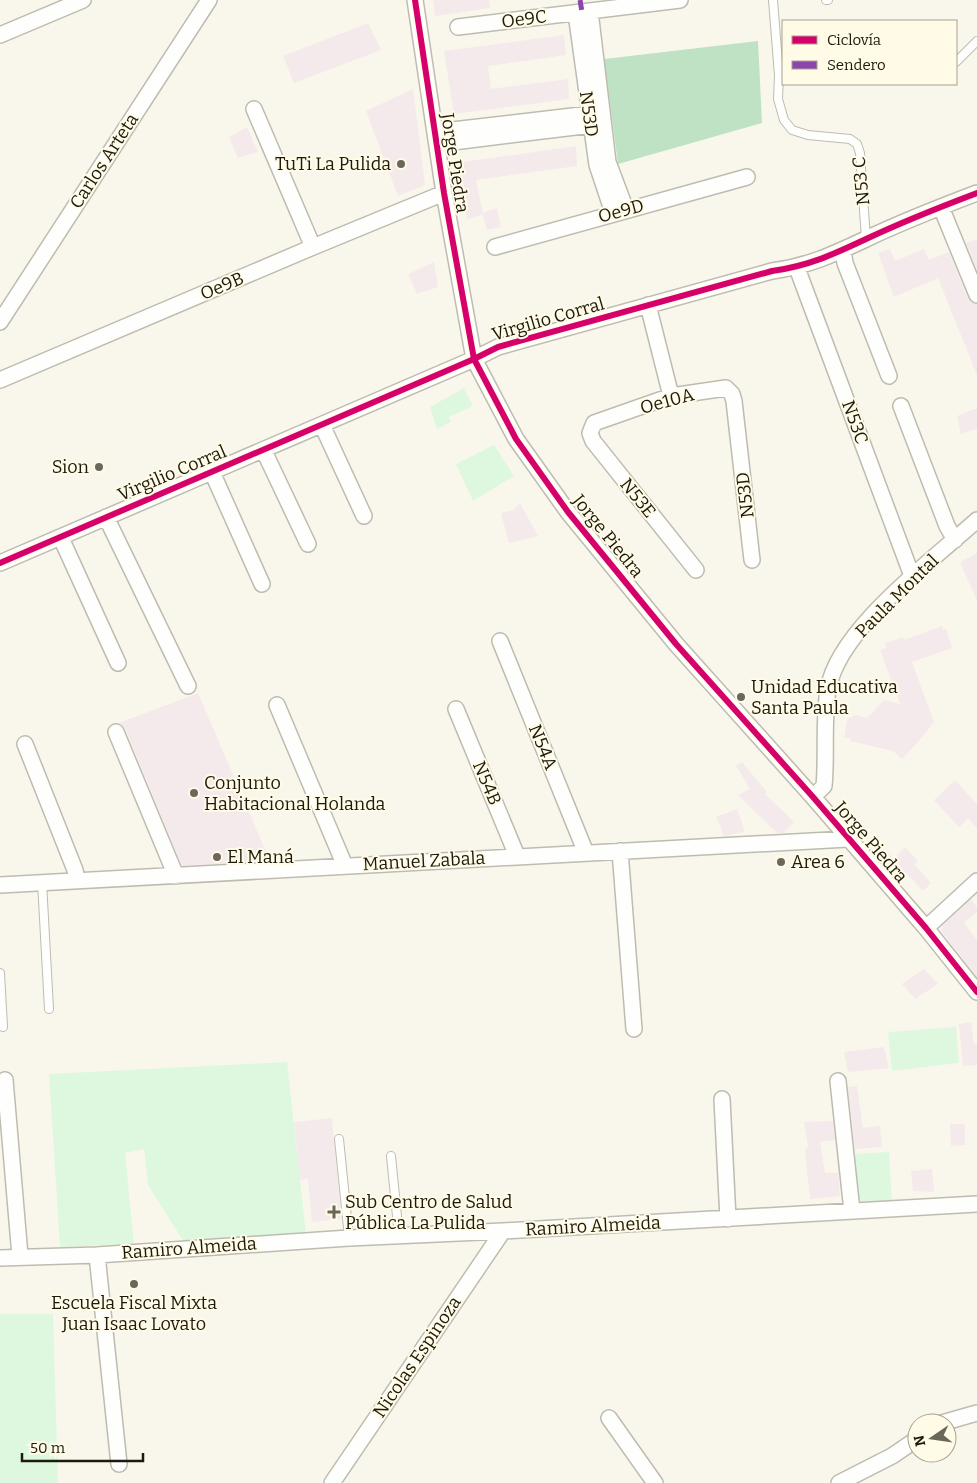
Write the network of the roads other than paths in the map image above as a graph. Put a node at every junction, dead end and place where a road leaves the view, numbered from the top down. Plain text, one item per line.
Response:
1 (83, 0) edge
2 (209, 0) edge
3 (415, 0) edge
4 (680, 0) edge
5 (773, 0) edge
6 (582, 9) edge
7 (458, 27) dead end
8 (0, 35) edge
9 (977, 41) edge
10 (957, 61) edge
11 (254, 109) dead end
12 (597, 119) junction
13 (436, 138) junction
14 (748, 177) dead end
15 (444, 193) junction
16 (977, 193) edge
17 (941, 207) junction
18 (619, 212) junction
19 (866, 239) junction
20 (313, 247) junction
21 (494, 247) dead end
22 (844, 250) junction
23 (797, 268) junction
24 (977, 295) edge
25 (648, 305) junction
26 (0, 322) edge
27 (474, 359) junction
28 (889, 376) dead end
29 (0, 380) edge
30 (671, 396) junction
31 (734, 401) joint
32 (901, 406) dead end
33 (594, 423) joint
34 (322, 425) junction
35 (264, 451) junction
36 (212, 472) junction
37 (364, 516) dead end
38 (106, 517) junction
39 (977, 520) edge
40 (61, 538) junction
41 (955, 540) junction
42 (308, 544) dead end
43 (752, 560) dead end
44 (0, 563) edge
45 (696, 570) dead end
46 (912, 576) junction
47 (262, 584) dead end
48 (500, 641) dead end
49 (118, 663) dead end
50 (188, 686) dead end
51 (277, 705) dead end
52 (456, 710) dead end
53 (116, 732) dead end
54 (25, 744) dead end
55 (813, 797) junction
56 (848, 839) junction
57 (620, 852) junction
58 (586, 853) junction
59 (518, 856) junction
60 (345, 866) junction
61 (176, 876) junction
62 (77, 880) junction
63 (977, 881) edge
64 (42, 882) junction
65 (0, 885) edge
66 (926, 928) junction
67 (0, 973) edge
68 (977, 992) edge
69 (49, 1010) dead end
70 (3, 1027) dead end
71 (634, 1029) dead end
72 (5, 1080) dead end
73 (838, 1081) dead end
74 (722, 1099) dead end
75 (339, 1139) dead end
76 (391, 1156) dead end
77 (977, 1204) edge
78 (852, 1211) junction
79 (728, 1219) junction
80 (503, 1232) junction
81 (399, 1236) junction
82 (349, 1238) junction
83 (98, 1255) junction
84 (20, 1256) junction
85 (0, 1258) edge
86 (977, 1413) edge
87 (609, 1418) dead end
88 (957, 1419) edge
89 (907, 1446) edge
90 (119, 1464) dead end
91 (332, 1483) edge
92 (655, 1483) edge
93 (839, 1483) edge

1 - 8 street
2 - 26 street, Carlos Arteta
3 - 13 street, Jorge Piedra
4 - 6 street, Oe9C
5 - 19 lane, N53 C
6 - 7 street, Oe9C
6 - 12 street, N53D
9 - 10 lane
11 - 20 street
12 - 13 street
12 - 18 street, N53D
13 - 15 street, Jorge Piedra
14 - 18 street, Oe9D
15 - 20 street, Oe9B
15 - 27 street, Jorge Piedra
16 - 17 street, Virgilio Corral
17 - 19 street, Virgilio Corral
17 - 24 street
18 - 21 street, Oe9D
19 - 22 street, Virgilio Corral
20 - 29 street, Oe9B
22 - 23 street, Virgilio Corral
22 - 28 street
23 - 25 street, Virgilio Corral
23 - 46 street, N53C
25 - 27 street, Virgilio Corral
25 - 30 street
27 - 34 street, Virgilio Corral
27 - 55 street, Jorge Piedra
30 - 31 street, Oe10A
30 - 33 street, Oe10A
31 - 43 street, N53D
32 - 41 street
33 - 45 street, N53E
34 - 35 street, Virgilio Corral
34 - 37 street
35 - 36 street, Virgilio Corral
35 - 42 street
36 - 38 street, Virgilio Corral
36 - 47 street
38 - 40 street, Virgilio Corral
38 - 50 street
39 - 41 street, Paula Montal
40 - 44 street, Virgilio Corral
40 - 49 street
41 - 46 street, Paula Montal
46 - 55 street, Paula Montal
48 - 58 street, N54A
51 - 60 street
52 - 59 street, N54B
53 - 61 street
54 - 62 street
55 - 56 street, Jorge Piedra
56 - 57 street, Manuel Zabala
56 - 66 street, Jorge Piedra
57 - 58 street, Manuel Zabala
57 - 71 street
58 - 59 street, Manuel Zabala
59 - 60 street, Manuel Zabala
60 - 61 street, Manuel Zabala
61 - 62 street, Manuel Zabala
62 - 64 street, Manuel Zabala
63 - 66 street
64 - 65 street, Manuel Zabala
64 - 69 lane
66 - 68 street, Jorge Piedra
67 - 70 lane
72 - 84 street
73 - 78 street
74 - 79 street
75 - 82 lane
76 - 81 lane
77 - 78 street, Ramiro Almeida
78 - 79 street, Ramiro Almeida
79 - 80 street, Ramiro Almeida
80 - 81 street, Ramiro Almeida
80 - 91 street, Nicolas Espinoza
81 - 82 street, Ramiro Almeida
82 - 83 street, Ramiro Almeida
83 - 84 street, Ramiro Almeida
83 - 90 street
84 - 85 street, Ramiro Almeida
86 - 88 street
87 - 92 street
89 - 93 street

